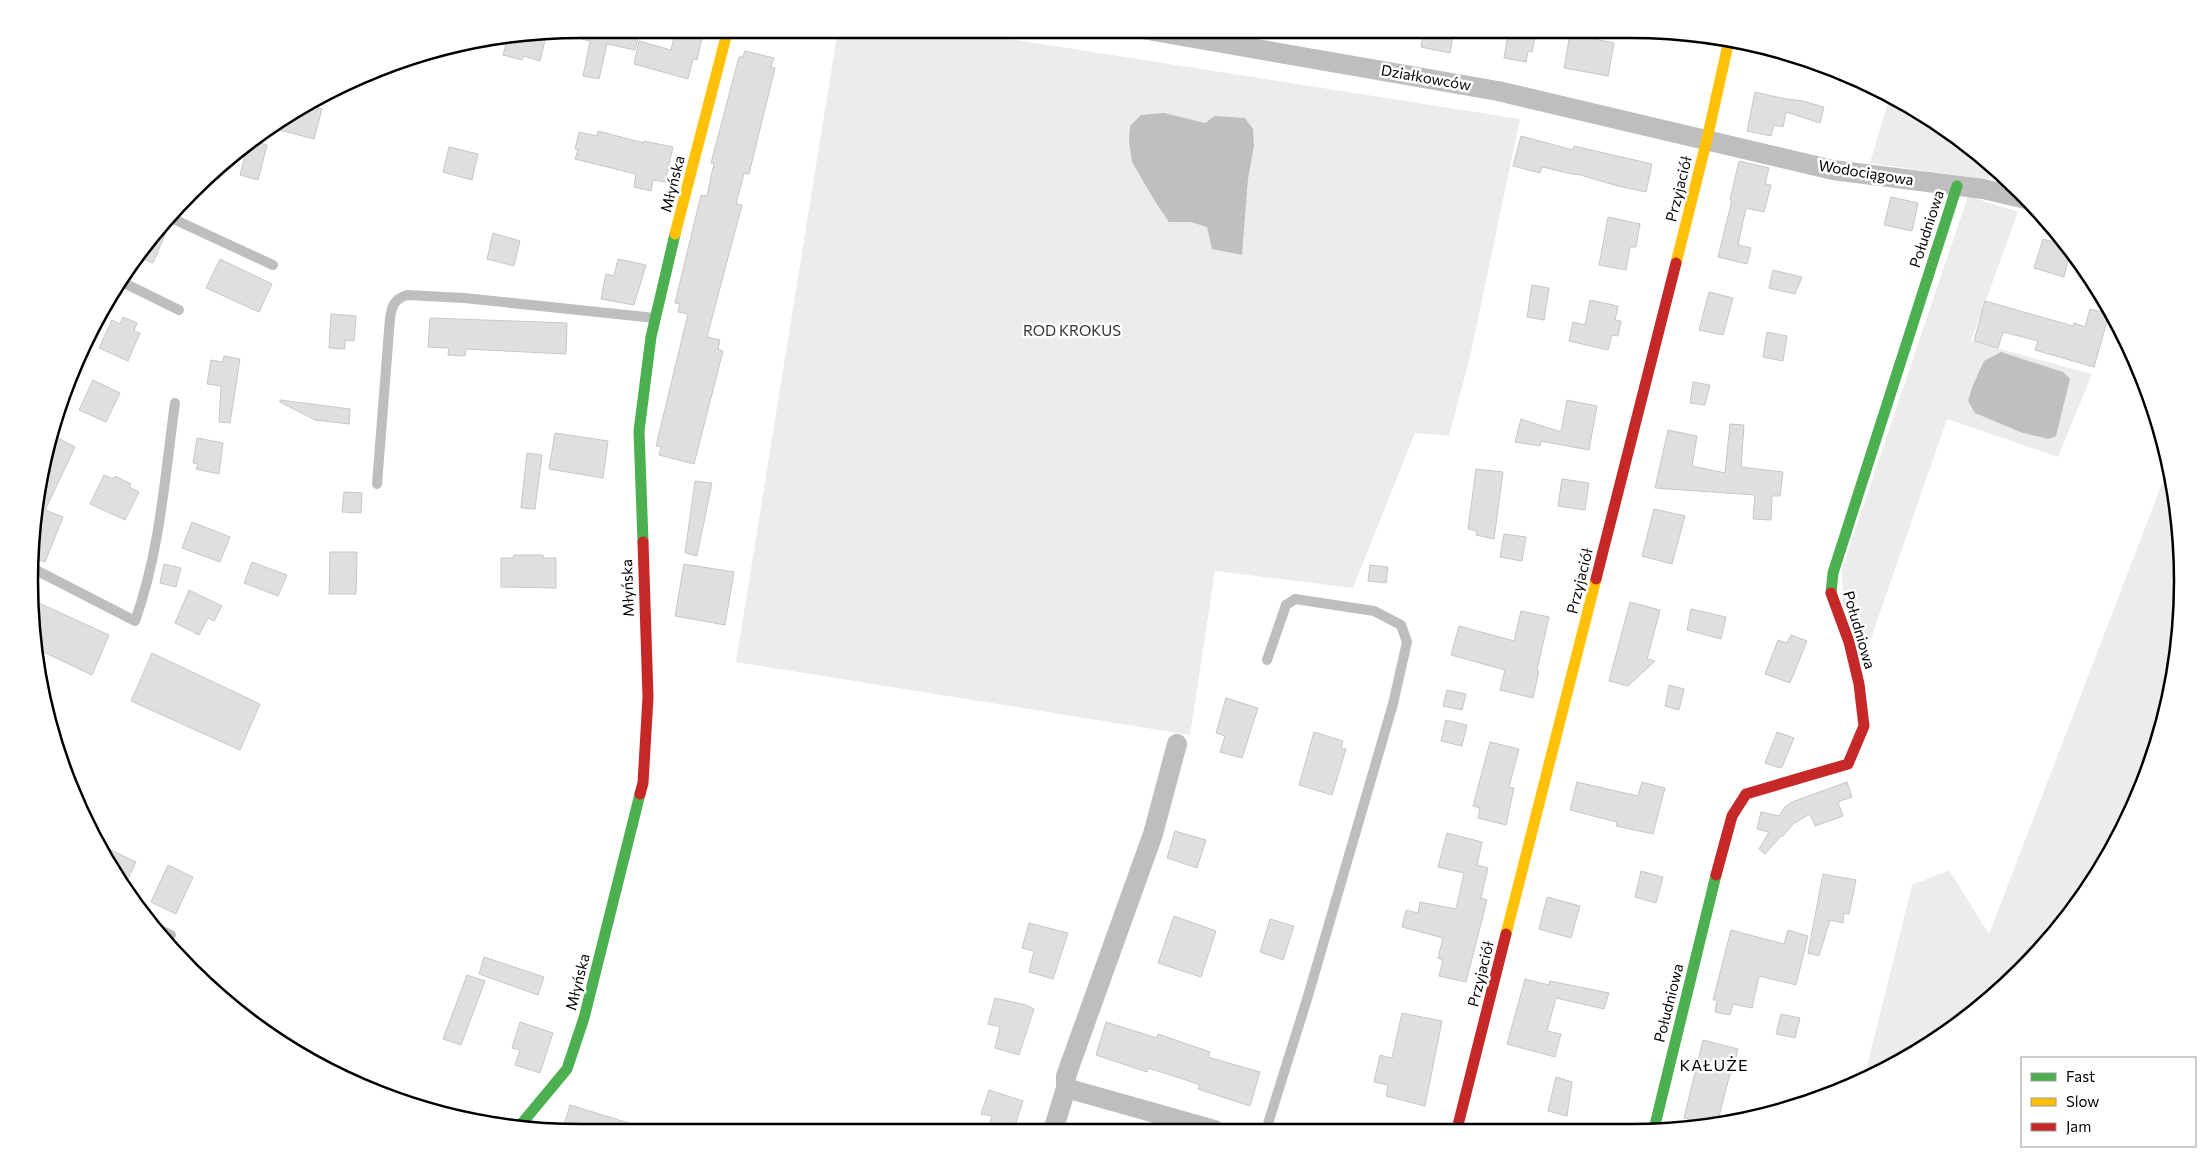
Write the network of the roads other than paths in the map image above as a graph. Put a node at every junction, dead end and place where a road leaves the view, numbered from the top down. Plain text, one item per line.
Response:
1 (726, 38) edge
2 (1194, 38) edge
3 (1728, 47) edge
4 (1707, 139) junction
5 (1957, 186) junction
6 (2013, 196) edge
7 (175, 220) edge
8 (273, 265) dead end
9 (126, 284) edge
10 (178, 310) dead end
11 (656, 318) junction
12 (174, 403) dead end
13 (377, 484) dead end
14 (38, 571) edge
15 (1267, 660) dead end
16 (1177, 744) dead end
17 (167, 933) edge
18 (171, 935) dead end
19 (1066, 1088) junction
20 (524, 1121) edge
21 (1655, 1123) edge
22 (1055, 1124) edge
23 (1194, 1124) edge
24 (1268, 1124) edge
25 (1458, 1124) edge

1 - 11 street, Młyńska
2 - 4 street, Działkowców
3 - 4 street, Przyjaciół
4 - 5 street, Wodociągowa
4 - 25 street, Przyjaciół
5 - 6 street, Wodociągowa
5 - 21 street, Południowa
7 - 8 lane
9 - 10 lane
11 - 13 lane
11 - 20 street, Młyńska
12 - 14 lane
15 - 24 lane
16 - 19 street
17 - 18 lane
19 - 22 street
19 - 23 street

